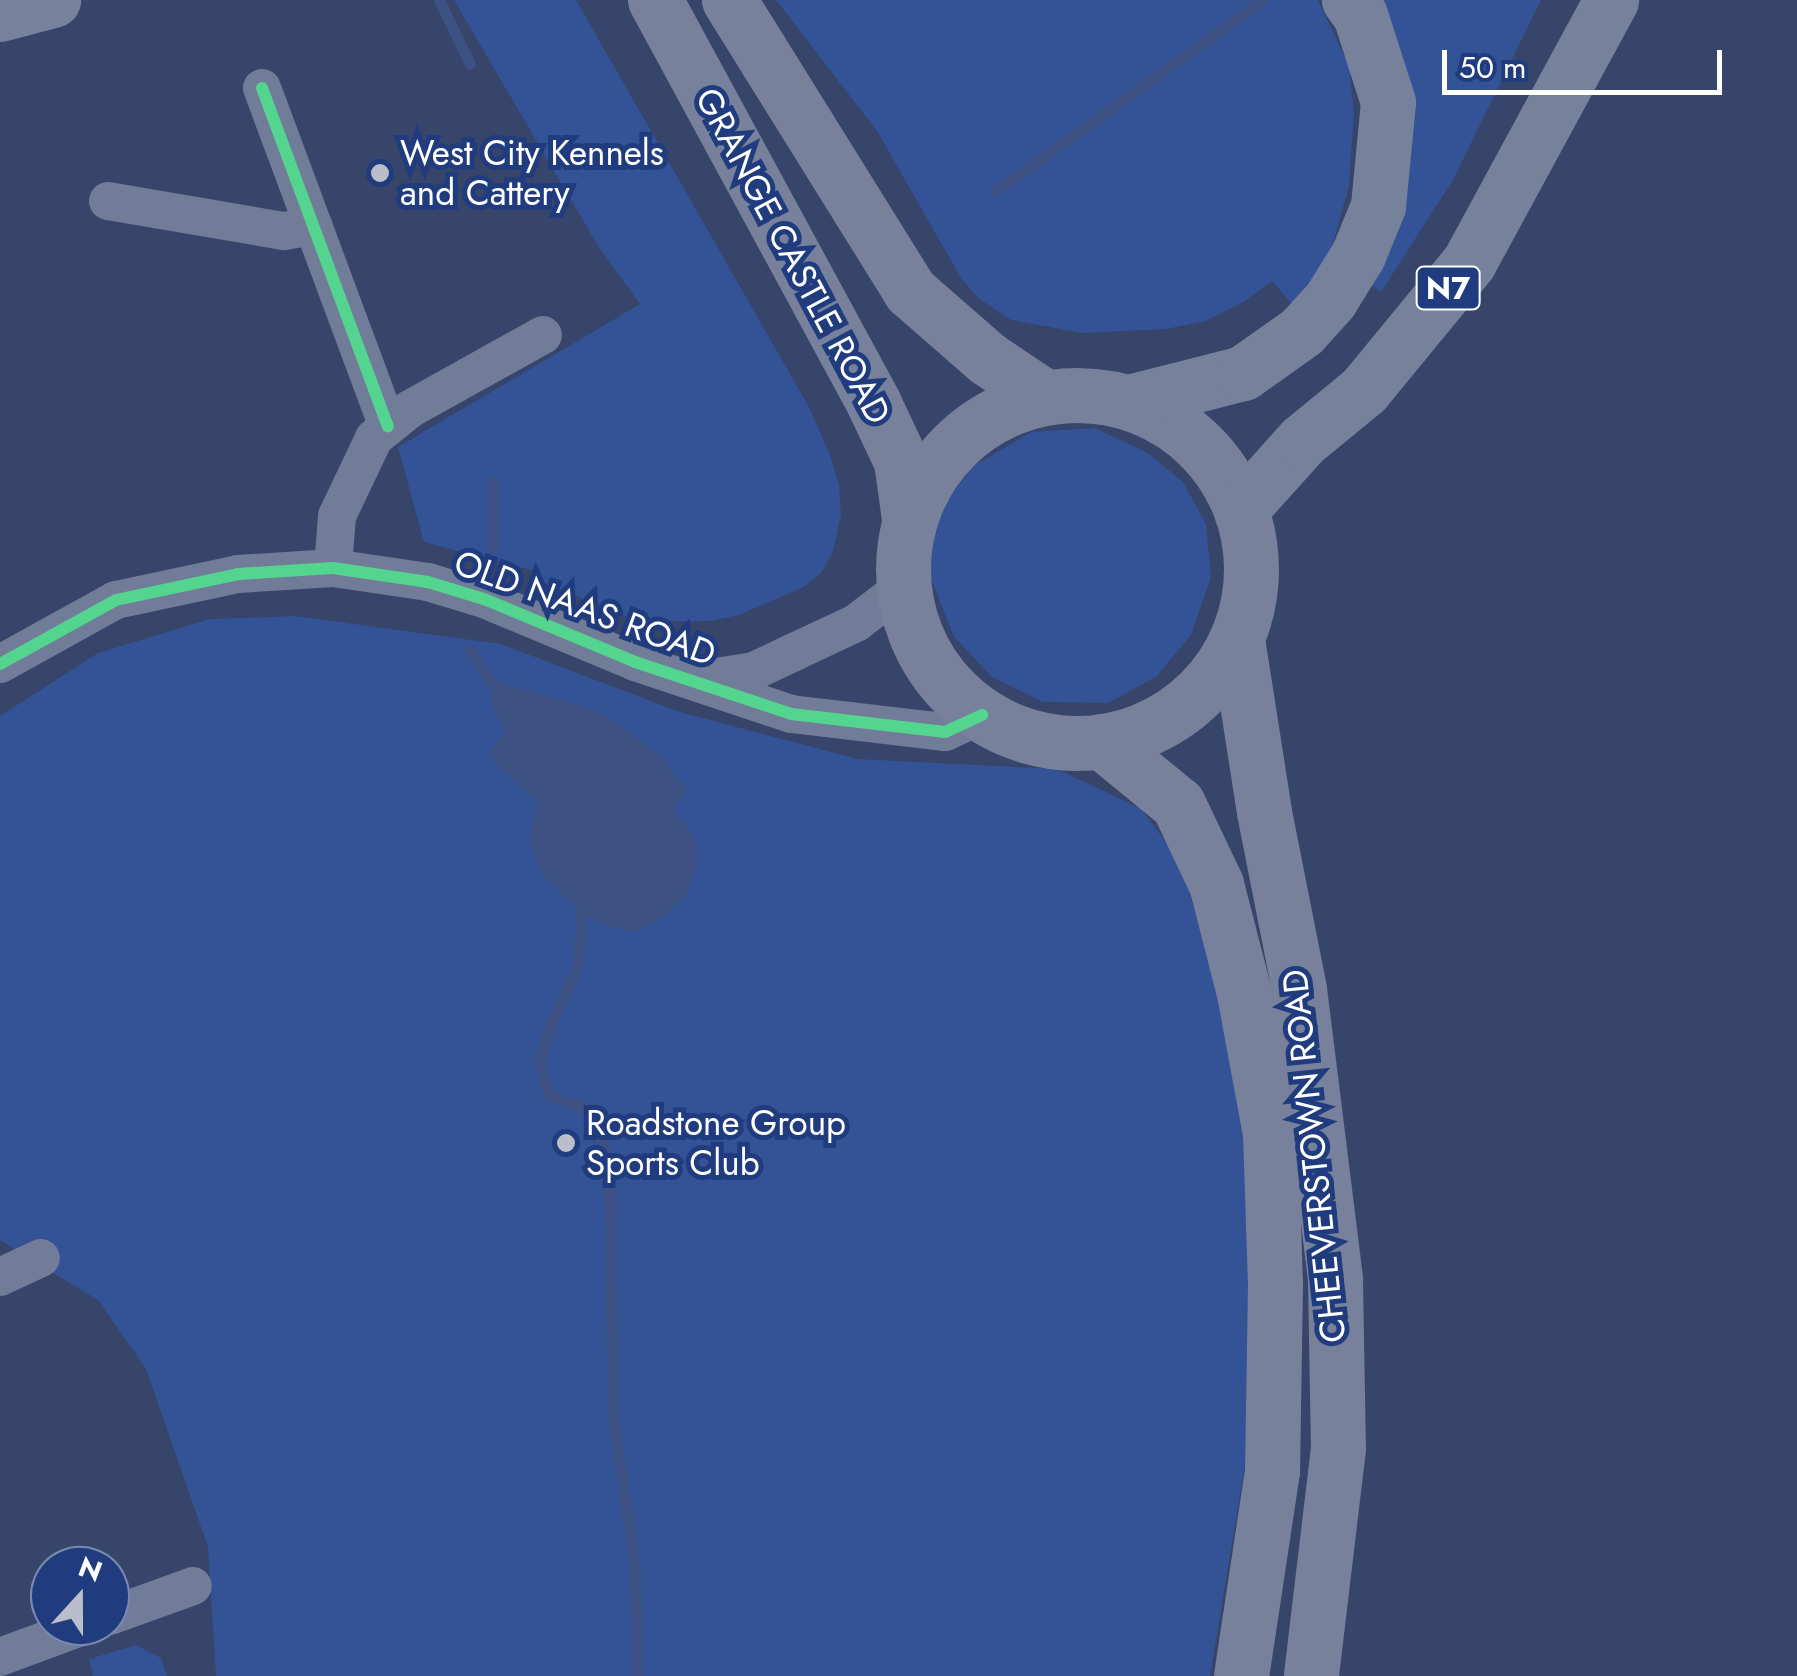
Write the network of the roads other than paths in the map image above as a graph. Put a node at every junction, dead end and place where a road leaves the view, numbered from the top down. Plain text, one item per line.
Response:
1 (53, 0) edge
2 (729, 0) edge
3 (1350, 0) edge
4 (1611, 0) edge
5 (659, 7) edge
6 (0, 14) edge
7 (262, 88) dead end
8 (108, 200) dead end
9 (314, 226) junction
10 (544, 335) dead end
11 (1045, 397) junction
12 (1129, 402) junction
13 (388, 426) junction
14 (1241, 509) junction
15 (910, 519) junction
16 (333, 568) junction
17 (903, 587) junction
18 (1237, 639) junction
19 (0, 664) edge
20 (694, 681) junction
21 (982, 714) junction
22 (1101, 741) junction
23 (41, 1258) dead end
24 (2, 1272) edge
25 (193, 1586) dead end
26 (130, 1609) edge
27 (30, 1646) edge
28 (0, 1657) edge
29 (1242, 1676) edge
30 (1311, 1676) edge

1 - 6 highway
2 - 11 main road, GRANGE CASTLE ROAD
3 - 12 highway
4 - 14 highway, N7
5 - 15 main road, GRANGE CASTLE ROAD
7 - 9 street
8 - 9 street
9 - 13 street
10 - 13 street
11 - 12 main road
11 - 15 main road
12 - 14 main road
13 - 16 street
14 - 18 main road
15 - 17 main road
16 - 19 street, OLD NAAS ROAD
16 - 20 street, OLD NAAS ROAD
17 - 20 street, OLD NAAS ROAD
17 - 21 main road
18 - 22 main road
18 - 30 main road, CHEEVERSTOWN ROAD
20 - 21 street, OLD NAAS ROAD
21 - 22 main road
22 - 29 main road, CHEEVERSTOWN ROAD
23 - 24 street
25 - 26 street
27 - 28 street

